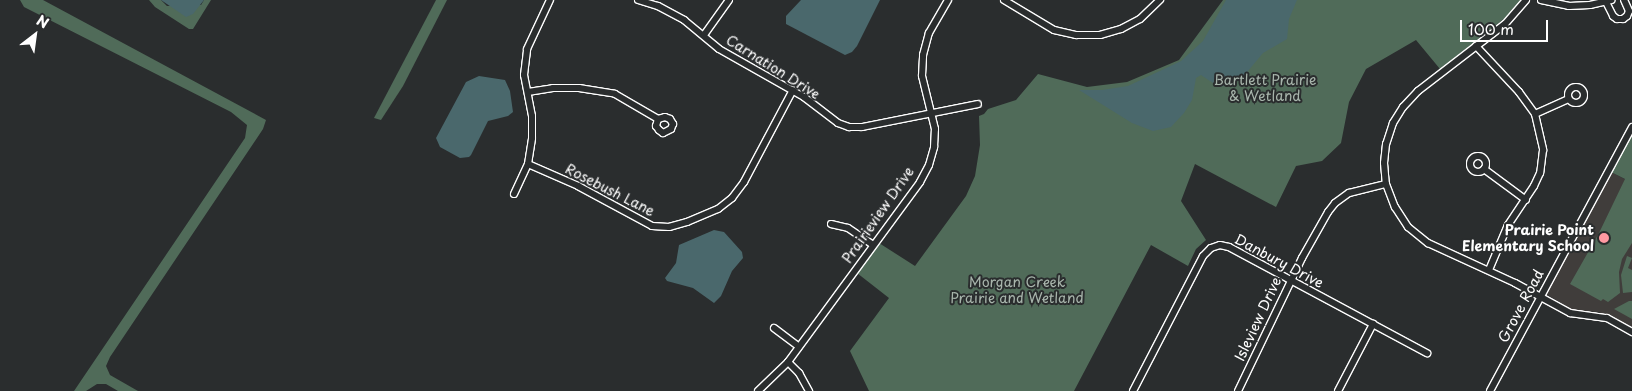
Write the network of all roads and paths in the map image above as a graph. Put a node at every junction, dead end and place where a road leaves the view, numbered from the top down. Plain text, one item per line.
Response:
1 (550, 0) edge
2 (638, 0) edge
3 (729, 0) edge
4 (948, 0) edge
5 (1004, 0) edge
6 (1160, 0) edge
7 (1526, 0) edge
8 (1541, 0) edge
9 (1624, 0) edge
10 (1609, 1) edge
11 (704, 35) junction
12 (1476, 46) junction
13 (793, 90) junction
14 (528, 92) junction
15 (1568, 99) dead end
16 (978, 104) dead end
17 (932, 112) junction
18 (1535, 114) junction
19 (658, 119) dead end
20 (1632, 127) edge
21 (528, 164) junction
22 (1484, 169) dead end
23 (1386, 184) junction
24 (514, 194) dead end
25 (1526, 200) junction
26 (831, 224) dead end
27 (873, 245) junction
28 (1489, 270) junction
29 (1291, 280) junction
30 (1540, 296) junction
31 (1373, 324) junction
32 (774, 328) dead end
33 (1632, 332) edge
34 (799, 347) junction
35 (1427, 353) dead end
36 (788, 362) junction
37 (758, 391) edge
38 (810, 391) edge
39 (1134, 391) edge
40 (1238, 391) edge
41 (1338, 391) edge
42 (1490, 391) edge

1 - 14 street
2 - 11 street, Carnation Drive
3 - 11 street
4 - 17 street, Prairieview Drive
5 - 6 street
7 - 12 street
8 - 10 street
9 - 10 street
11 - 13 street, Carnation Drive
12 - 18 street
12 - 23 street
13 - 17 street, Carnation Drive
13 - 21 street, Rosebush Lane
14 - 19 street
14 - 21 street
15 - 18 street
16 - 17 street, Carnation Drive
17 - 27 street, Prairieview Drive
18 - 25 street
20 - 30 street, Grove Road
21 - 24 street
22 - 25 street
23 - 28 street
23 - 29 street, Isleview Drive
25 - 28 street
26 - 27 street
27 - 34 street, Prairieview Drive
28 - 30 street
29 - 31 street, Danbury Drive
29 - 39 street, Danbury Drive
29 - 40 street, Isleview Drive
30 - 33 street
30 - 42 street, Grove Road
31 - 35 street, Danbury Drive
31 - 41 street
32 - 34 street
34 - 36 street, Prairieview Drive
36 - 37 street, Prairieview Drive
36 - 38 street

